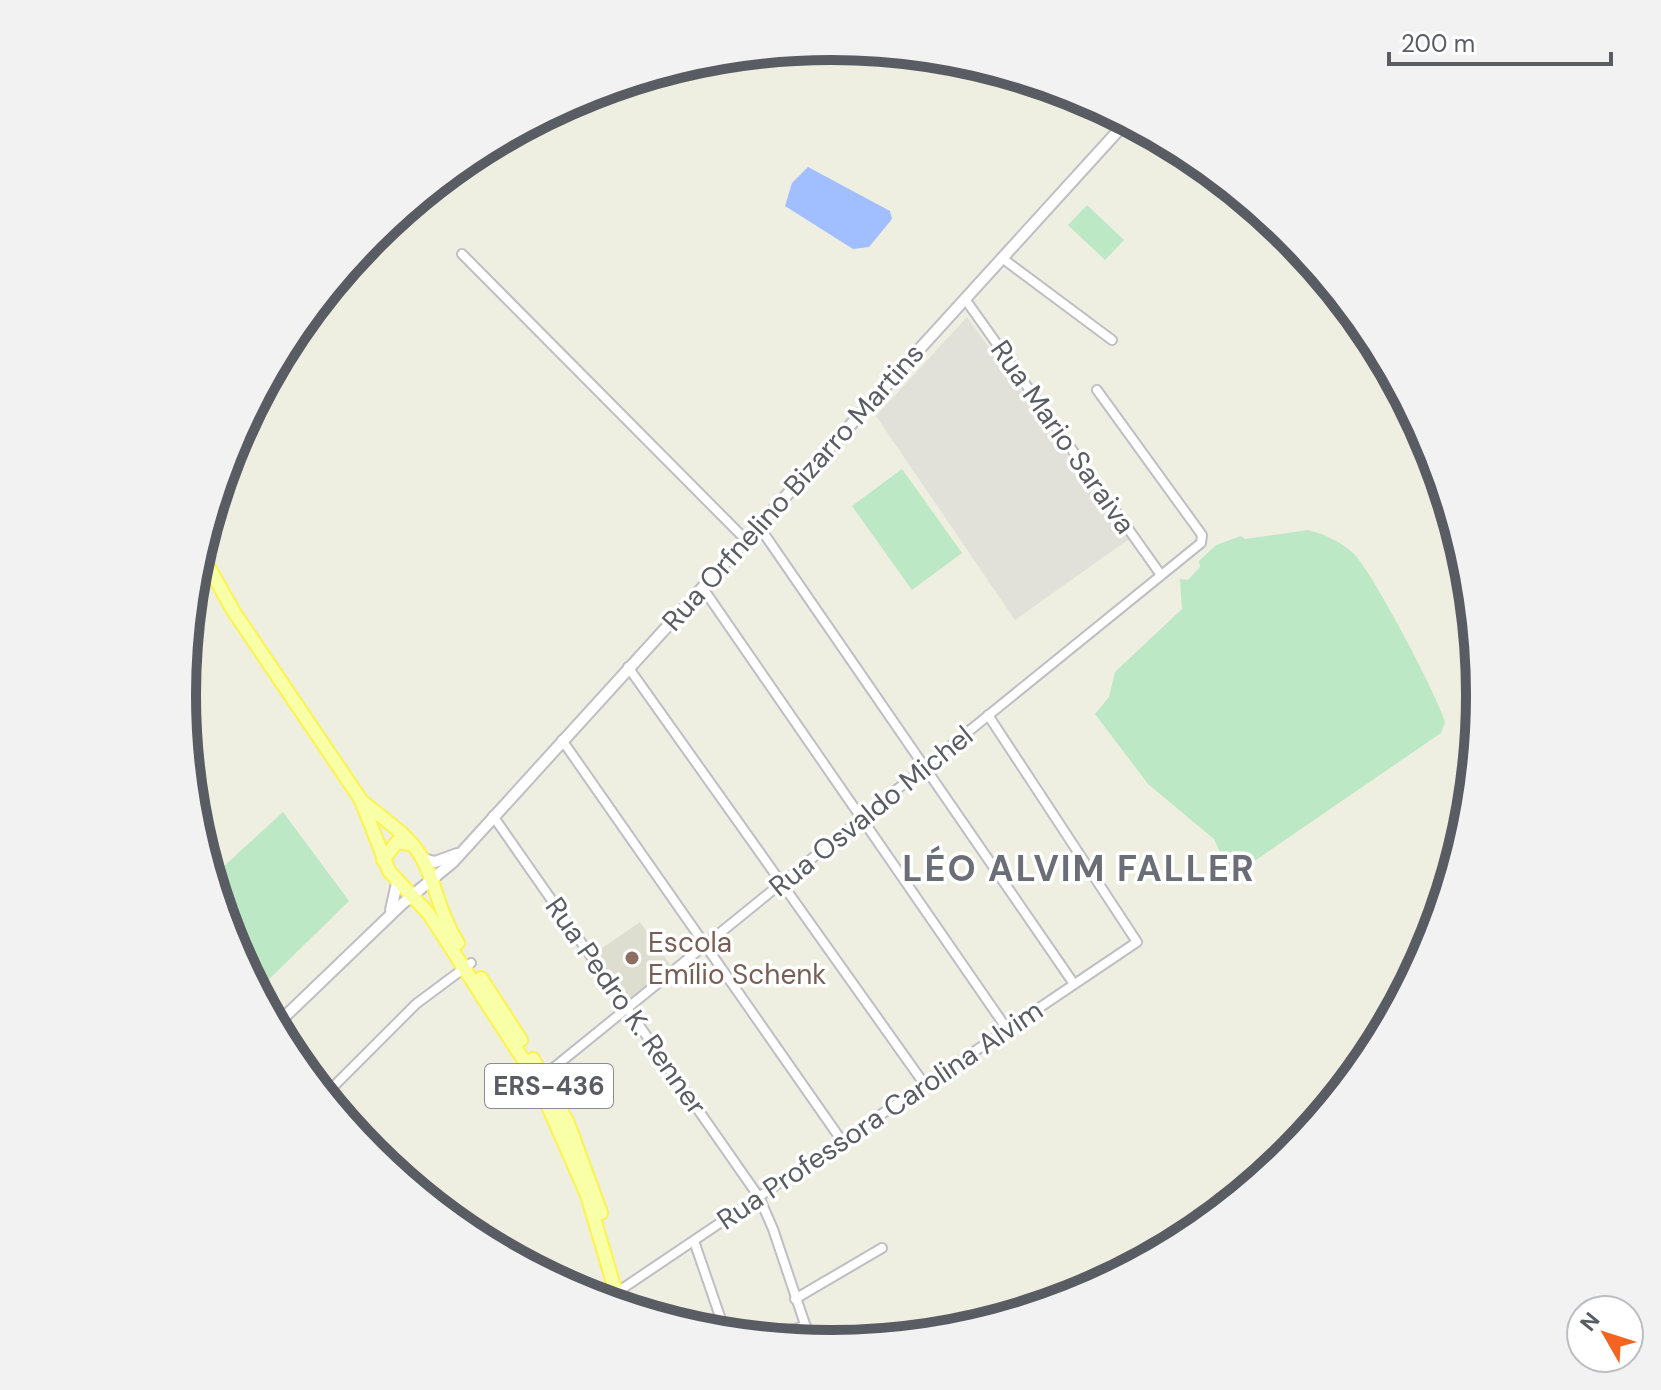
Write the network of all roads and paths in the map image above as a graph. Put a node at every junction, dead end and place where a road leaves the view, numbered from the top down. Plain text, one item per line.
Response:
1 (1119, 129) edge
2 (462, 254) dead end
3 (1002, 258) junction
4 (965, 299) junction
5 (1112, 340) dead end
6 (1097, 390) dead end
7 (758, 525) junction
8 (745, 539) junction
9 (209, 567) edge
10 (1161, 575) junction
11 (702, 587) junction
12 (628, 667) junction
13 (988, 715) junction
14 (562, 740) junction
15 (925, 767) junction
16 (361, 800) junction
17 (493, 816) junction
18 (862, 818) junction
19 (411, 844) junction
20 (459, 853) junction
21 (423, 859) junction
22 (383, 860) junction
23 (432, 882) junction
24 (397, 883) junction
25 (781, 883) junction
26 (413, 896) junction
27 (388, 916) junction
28 (705, 945) junction
29 (468, 965) junction
30 (1074, 984) junction
31 (627, 1008) junction
32 (284, 1017) edge
33 (1007, 1029) junction
34 (541, 1078) junction
35 (925, 1085) junction
36 (332, 1088) edge
37 (842, 1141) junction
38 (759, 1197) junction
39 (694, 1241) junction
40 (882, 1248) dead end
41 (620, 1290) junction
42 (616, 1293) edge
43 (620, 1294) edge
44 (622, 1295) edge
45 (795, 1299) junction
46 (721, 1320) edge
47 (806, 1326) junction
48 (794, 1329) edge
49 (807, 1329) edge

1 - 3 street, Rua Orfnelino Bizarro Martins
2 - 8 street
3 - 4 street, Rua Orfnelino Bizarro Martins
3 - 5 street
4 - 7 street, Rua Orfnelino Bizarro Martins
4 - 10 street, Rua Mario Saraiva
6 - 10 street, Rua Osvaldo Michel
7 - 8 street, Rua Orfnelino Bizarro Martins
7 - 15 street
8 - 11 street, Rua Orfnelino Bizarro Martins
9 - 16 main road, ERS-436
10 - 13 street, Rua Osvaldo Michel
11 - 12 street, Rua Orfnelino Bizarro Martins
11 - 18 street
12 - 14 street, Rua Orfnelino Bizarro Martins
12 - 25 street
13 - 15 street, Rua Osvaldo Michel
13 - 30 street, Rua Professora Carolina Alvim
14 - 17 street, Rua Orfnelino Bizarro Martins
14 - 28 street
15 - 18 street, Rua Osvaldo Michel
15 - 30 street
16 - 19 main road, ERS-436
16 - 22 main road, ERS-436
17 - 20 street, Rua Orfnelino Bizarro Martins
17 - 31 street, Rua Pedro K. Renner
18 - 25 street, Rua Osvaldo Michel
18 - 33 street
19 - 21 main road, ERS-436
19 - 22 main road
20 - 21 street
20 - 23 street, Rua Orfnelino Bizarro Martins
21 - 23 main road, ERS-436
22 - 24 main road, ERS-436
23 - 26 street, Rua Orfnelino Bizarro Martins
23 - 29 main road, ERS-436
24 - 26 main road, ERS-436
24 - 27 street
25 - 28 street, Rua Osvaldo Michel
25 - 35 street
26 - 27 street, Rua Orfnelino Bizarro Martins
26 - 29 main road, ERS-436
27 - 32 street, Rua Orfnelino Bizarro Martins
28 - 31 street, Rua Osvaldo Michel
28 - 37 street
29 - 34 main road, ERS-436
29 - 36 street
30 - 33 street, Rua Professora Carolina Alvim
31 - 34 street, Rua Osvaldo Michel
31 - 38 street, Rua Pedro K. Renner
33 - 35 street, Rua Professora Carolina Alvim
34 - 41 main road, ERS-436
35 - 37 street, Rua Professora Carolina Alvim
37 - 38 street, Rua Professora Carolina Alvim
38 - 39 street, Rua Professora Carolina Alvim
38 - 45 street, Rua Pedro K. Renner
39 - 41 street, Rua Professora Carolina Alvim
39 - 46 street
40 - 45 street
41 - 42 street, Rua Professora Carolina Alvim
41 - 43 main road, ERS-436
41 - 44 main road, ERS-436
45 - 47 street, Rua Pedro K. Renner
47 - 48 street
47 - 49 street, Rua Pedro K. Renner

